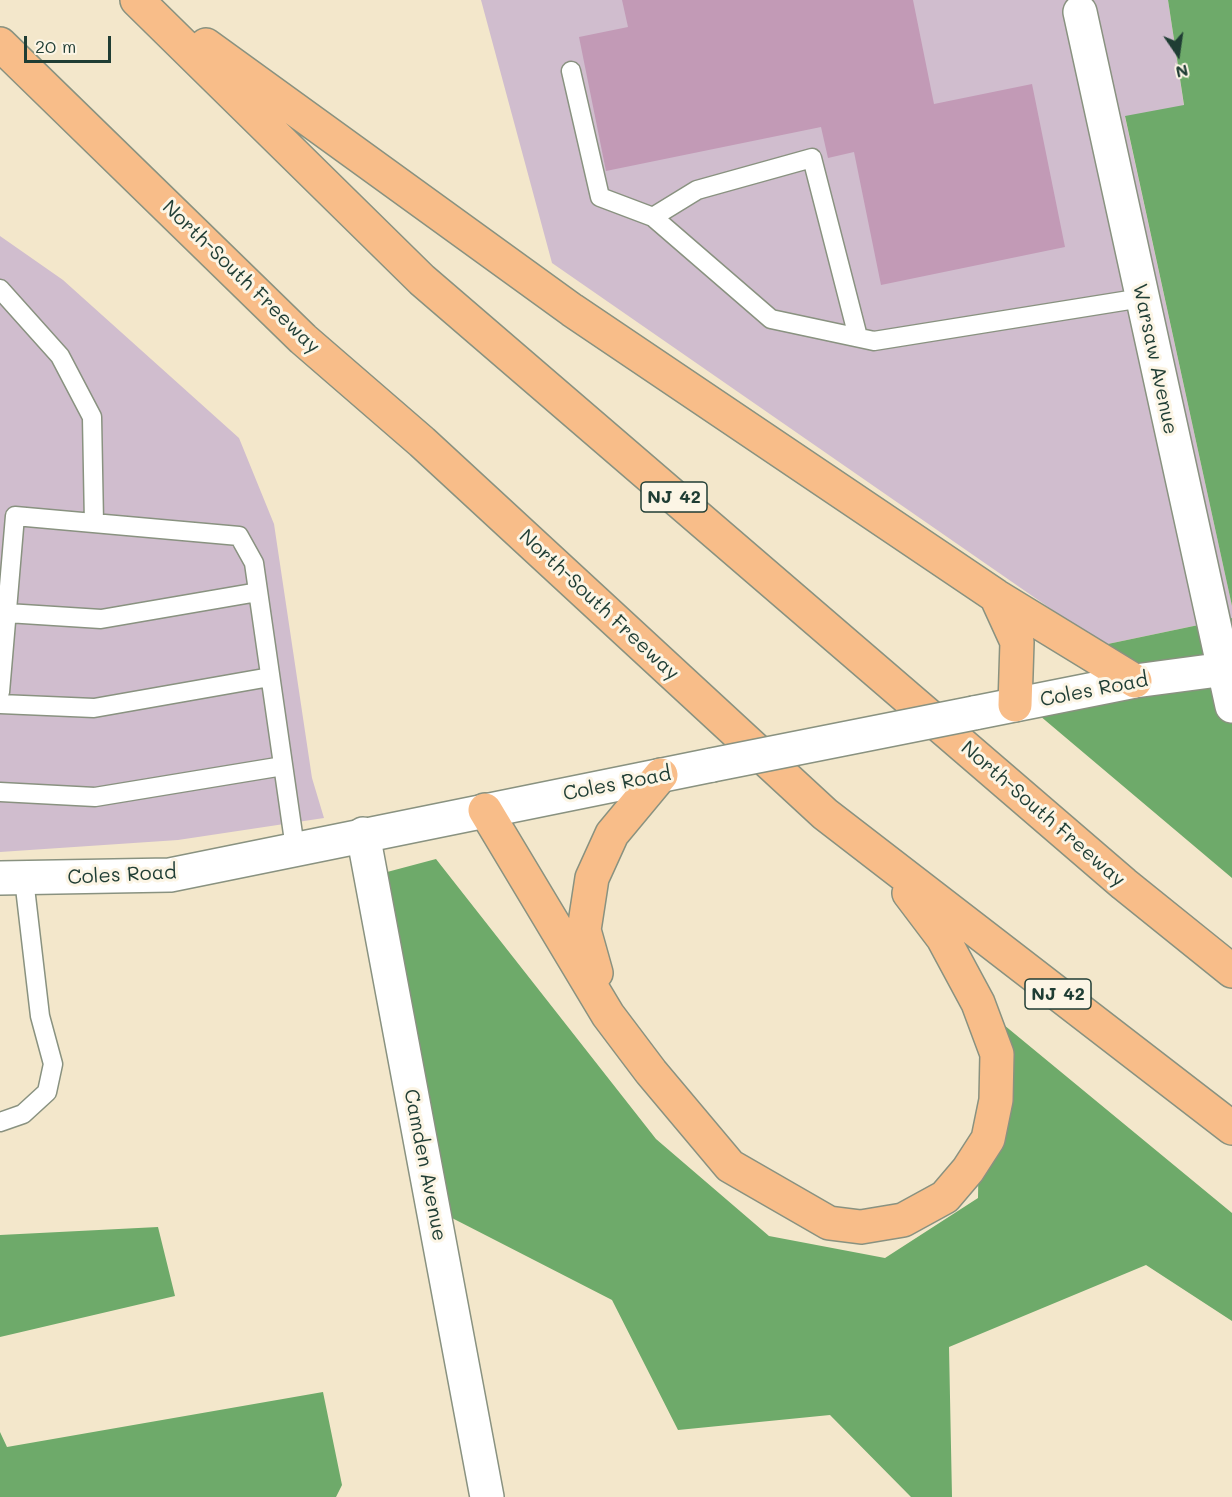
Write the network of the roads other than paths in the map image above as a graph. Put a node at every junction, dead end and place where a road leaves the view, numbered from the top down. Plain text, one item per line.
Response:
1 (137, 0) edge
2 (145, 0) edge
3 (1080, 12) dead end
4 (0, 44) edge
5 (571, 71) dead end
6 (653, 217) junction
7 (0, 289) edge
8 (1142, 298) junction
9 (858, 338) junction
10 (94, 523) junction
11 (258, 592) junction
12 (996, 596) junction
13 (7, 613) junction
14 (1227, 669) edge
15 (270, 677) junction
16 (1135, 681) junction
17 (0, 692) edge
18 (0, 704) edge
19 (1015, 705) junction
20 (1232, 706) edge
21 (283, 766) junction
22 (661, 775) junction
23 (0, 792) edge
24 (485, 810) junction
25 (363, 834) junction
26 (295, 848) junction
27 (885, 860) junction
28 (12, 878) edge
29 (1232, 971) edge
30 (608, 1015) junction
31 (0, 1122) edge
32 (1232, 1128) edge
33 (487, 1497) edge

1 - 29 highway, North-South Freeway / NJ 42
2 - 12 highway
3 - 8 street, Warsaw Avenue
4 - 27 highway, North-South Freeway / NJ 42
5 - 6 lane
6 - 9 lane
6 - 9 lane
7 - 10 lane
8 - 9 lane
8 - 14 street, Warsaw Avenue
10 - 11 lane
10 - 13 lane
11 - 13 lane
11 - 15 lane
12 - 16 highway
12 - 19 highway
13 - 17 lane
14 - 16 street, Coles Road
14 - 20 street, Warsaw Avenue
15 - 18 lane
15 - 21 lane
16 - 19 street, Coles Road
19 - 22 street, Coles Road, bridge
21 - 23 lane
21 - 26 lane
22 - 24 street, Coles Road
22 - 30 highway
24 - 25 street, Coles Road
24 - 30 highway
25 - 26 street, Coles Road
25 - 33 street, Camden Avenue
26 - 28 street, Coles Road
27 - 30 highway
27 - 32 highway, North-South Freeway / NJ 42
28 - 31 lane

